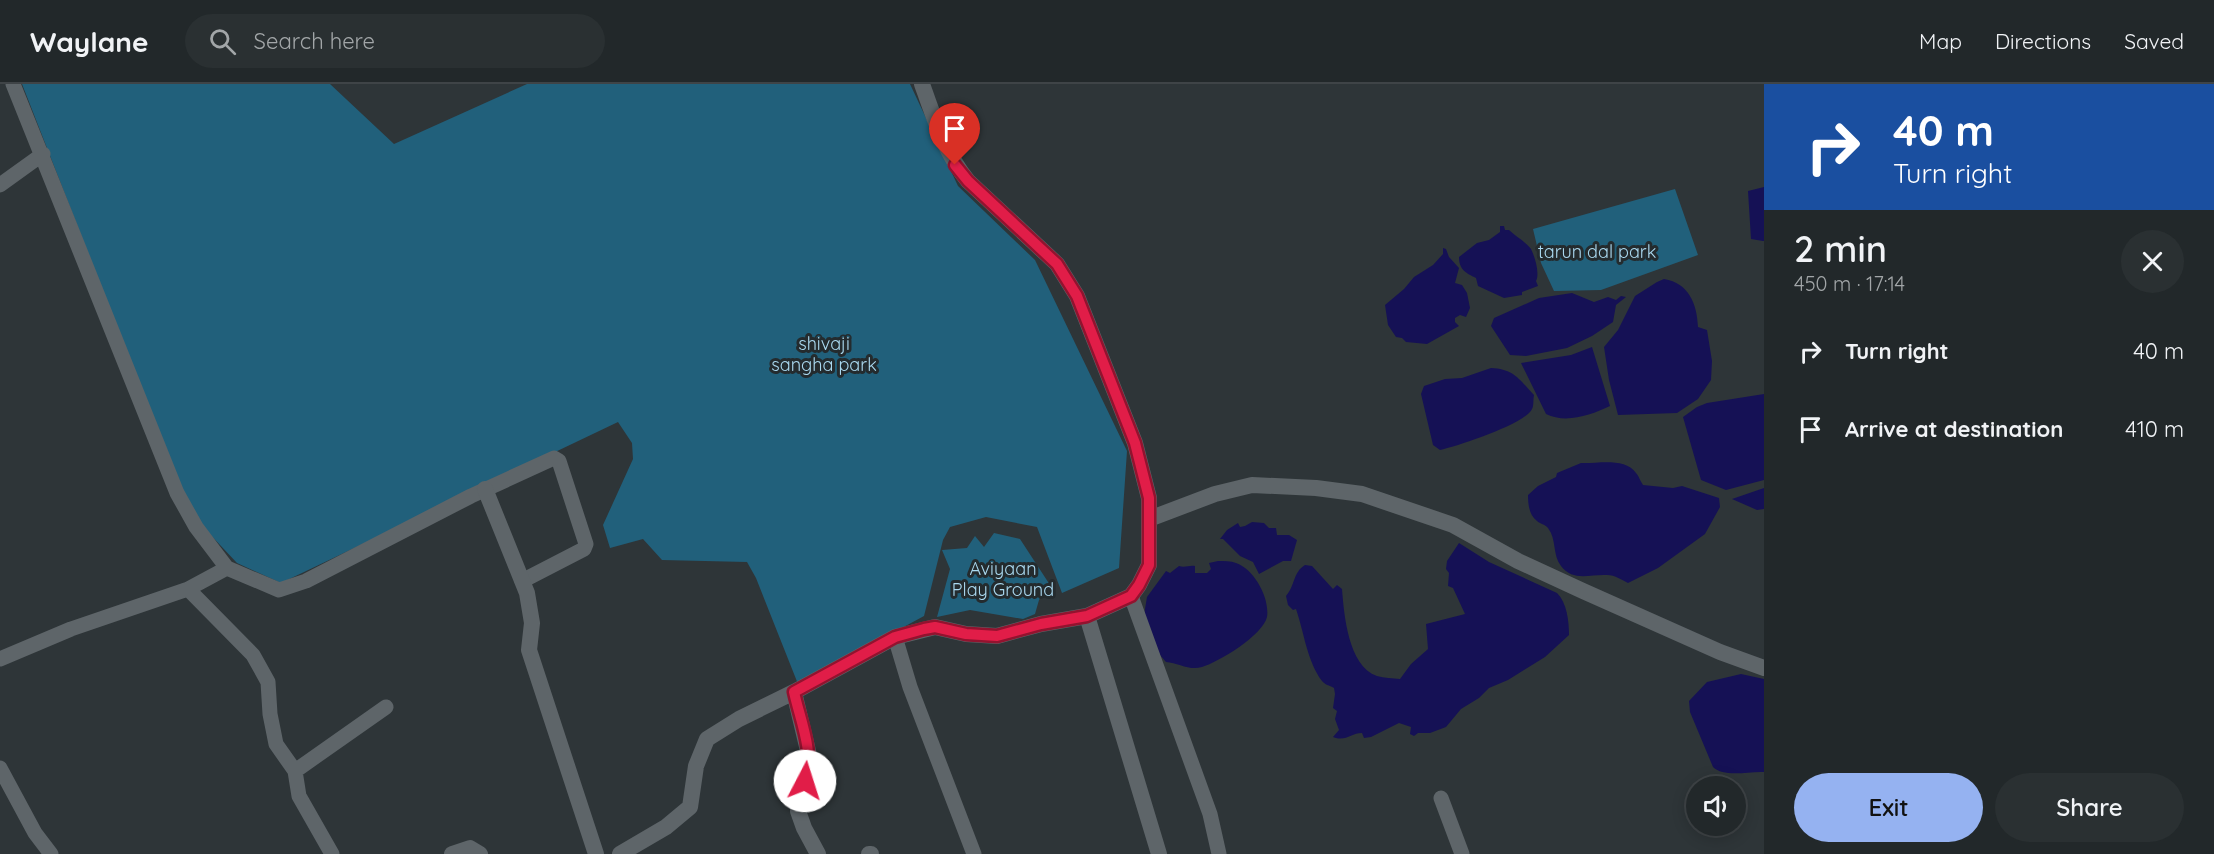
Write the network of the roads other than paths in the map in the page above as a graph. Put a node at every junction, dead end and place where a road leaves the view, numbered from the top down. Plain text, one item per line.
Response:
1 (14, 84) edge
2 (922, 84) edge
3 (43, 154) junction
4 (0, 185) edge
5 (485, 489) junction
6 (1149, 519) junction
7 (227, 568) junction
8 (522, 581) junction
9 (188, 590) junction
10 (1131, 596) junction
11 (1087, 616) junction
12 (895, 637) junction
13 (0, 659) edge
14 (1764, 668) edge
15 (794, 692) junction
16 (386, 706) dead end
17 (0, 768) edge
18 (295, 771) junction
19 (1441, 798) dead end
20 (51, 854) edge
21 (332, 854) edge
22 (452, 854) edge
23 (480, 854) edge
24 (596, 854) edge
25 (620, 854) edge
26 (818, 854) edge
27 (975, 854) edge
28 (1159, 854) edge
29 (1219, 854) edge
30 (1462, 854) edge

1 - 3 street
2 - 6 street
3 - 4 street
3 - 7 street
5 - 7 street
5 - 8 street
5 - 8 street
6 - 10 street
6 - 14 street
7 - 9 street
8 - 24 street
9 - 13 street
9 - 18 street
10 - 11 street
10 - 29 street
11 - 12 street
11 - 28 street
12 - 15 street
12 - 27 street
15 - 25 street
15 - 26 street
16 - 18 street
17 - 20 street
18 - 21 street
19 - 30 street
22 - 23 street

